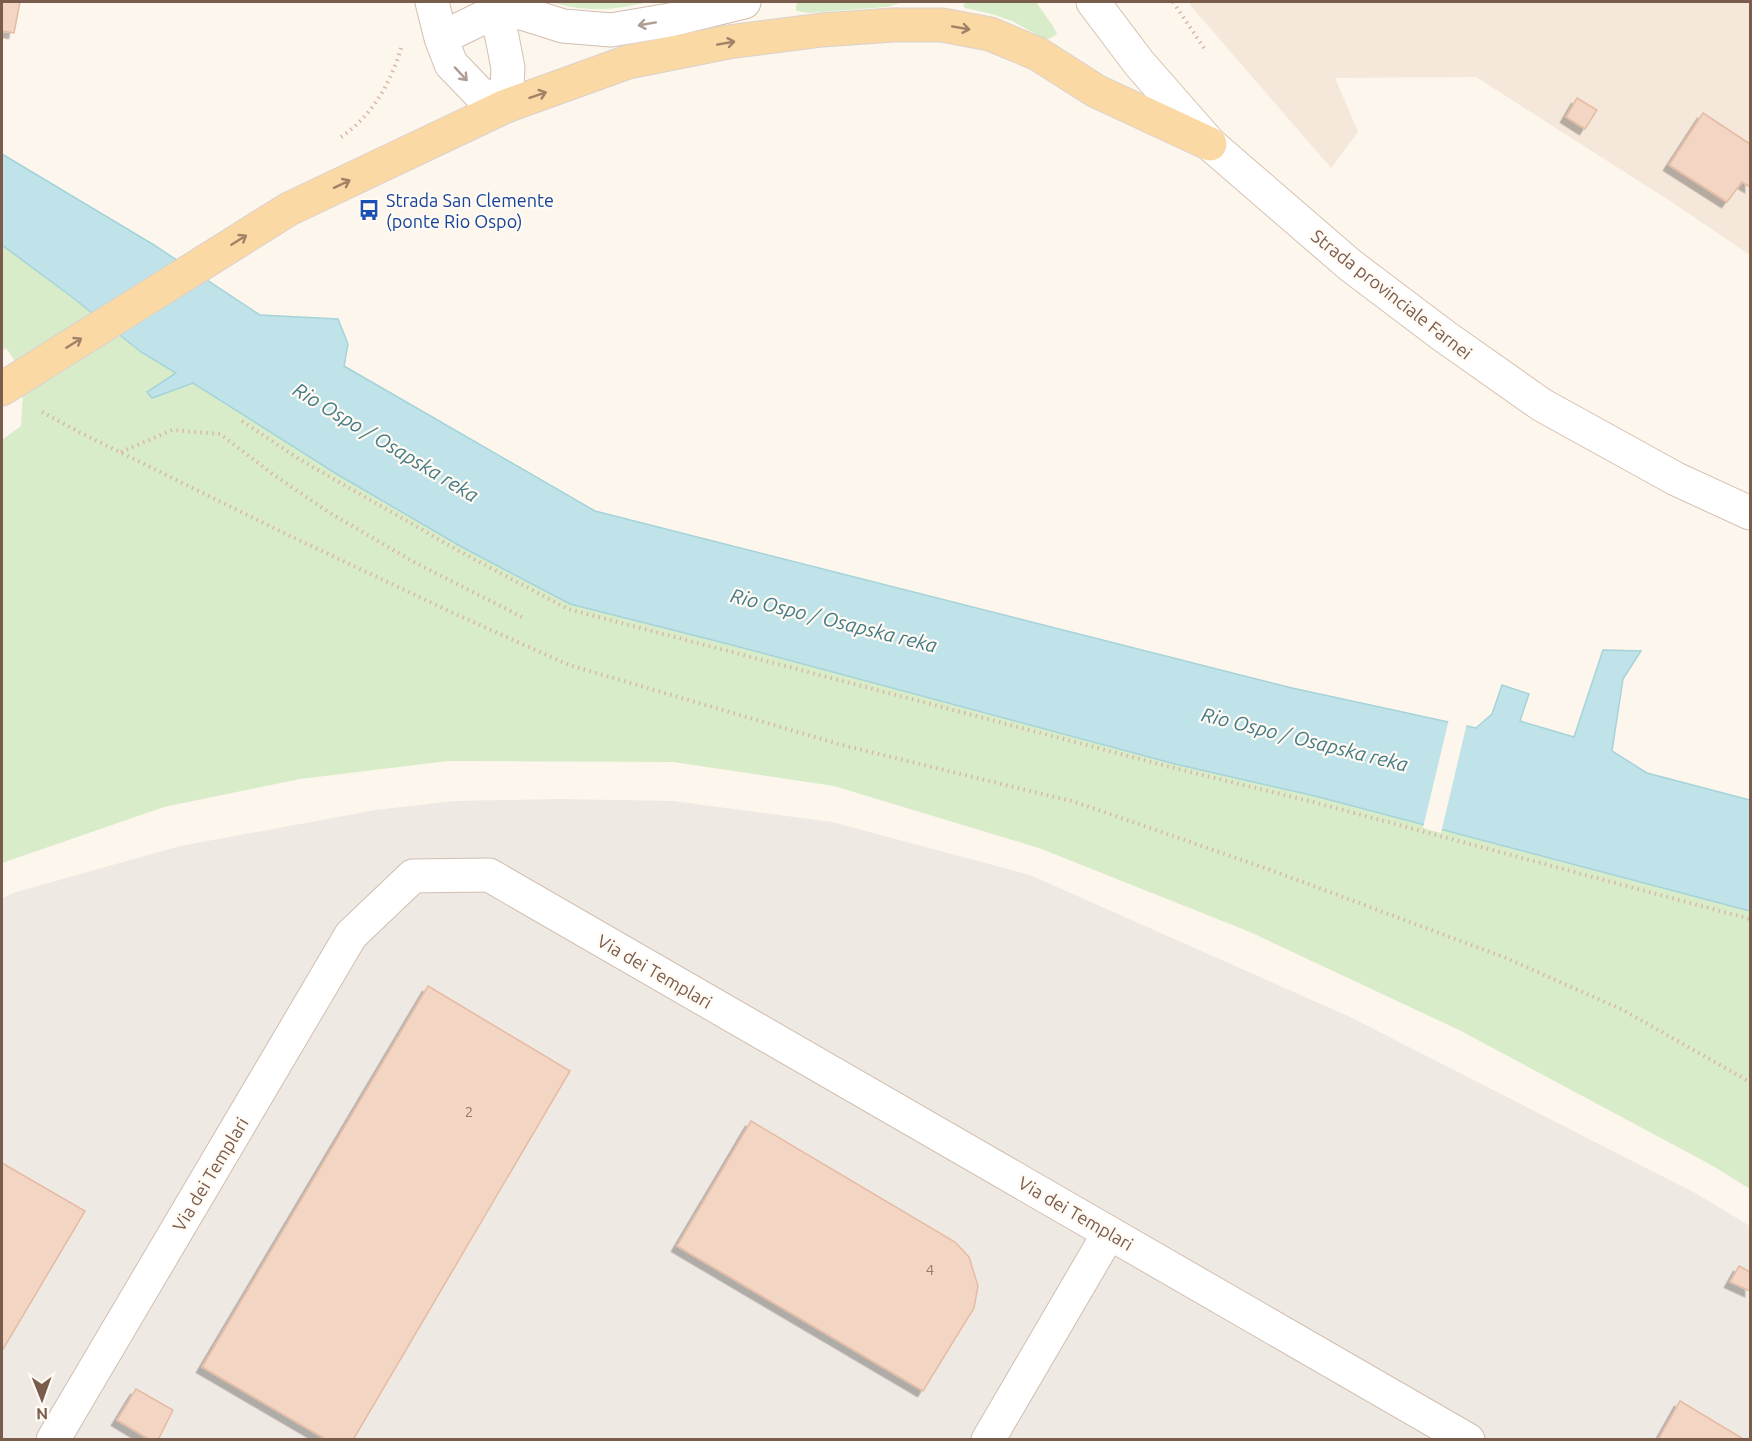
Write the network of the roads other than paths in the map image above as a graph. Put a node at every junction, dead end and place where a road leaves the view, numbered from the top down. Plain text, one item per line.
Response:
1 (432, 2) edge
2 (744, 2) edge
3 (938, 2) edge
4 (1093, 2) edge
5 (494, 7) edge
6 (892, 25) junction
7 (441, 38) junction
8 (506, 106) junction
9 (1210, 144) junction
10 (13, 382) edge
11 (1750, 513) edge
12 (1109, 1233) junction
13 (53, 1440) edge
14 (988, 1440) edge
15 (1468, 1440) edge

1 - 7 street
2 -> 5 street
3 - 6 main road
4 - 9 street, Strada provinciale Farnei
5 - 7 street
5 - 8 street
8 -> 6 main road
6 -> 9 main road
7 -> 8 street
10 -> 8 main road
9 - 11 street, Strada provinciale Farnei
12 - 13 street, Via dei Templari
12 - 14 street
12 - 15 street, Via dei Templari

